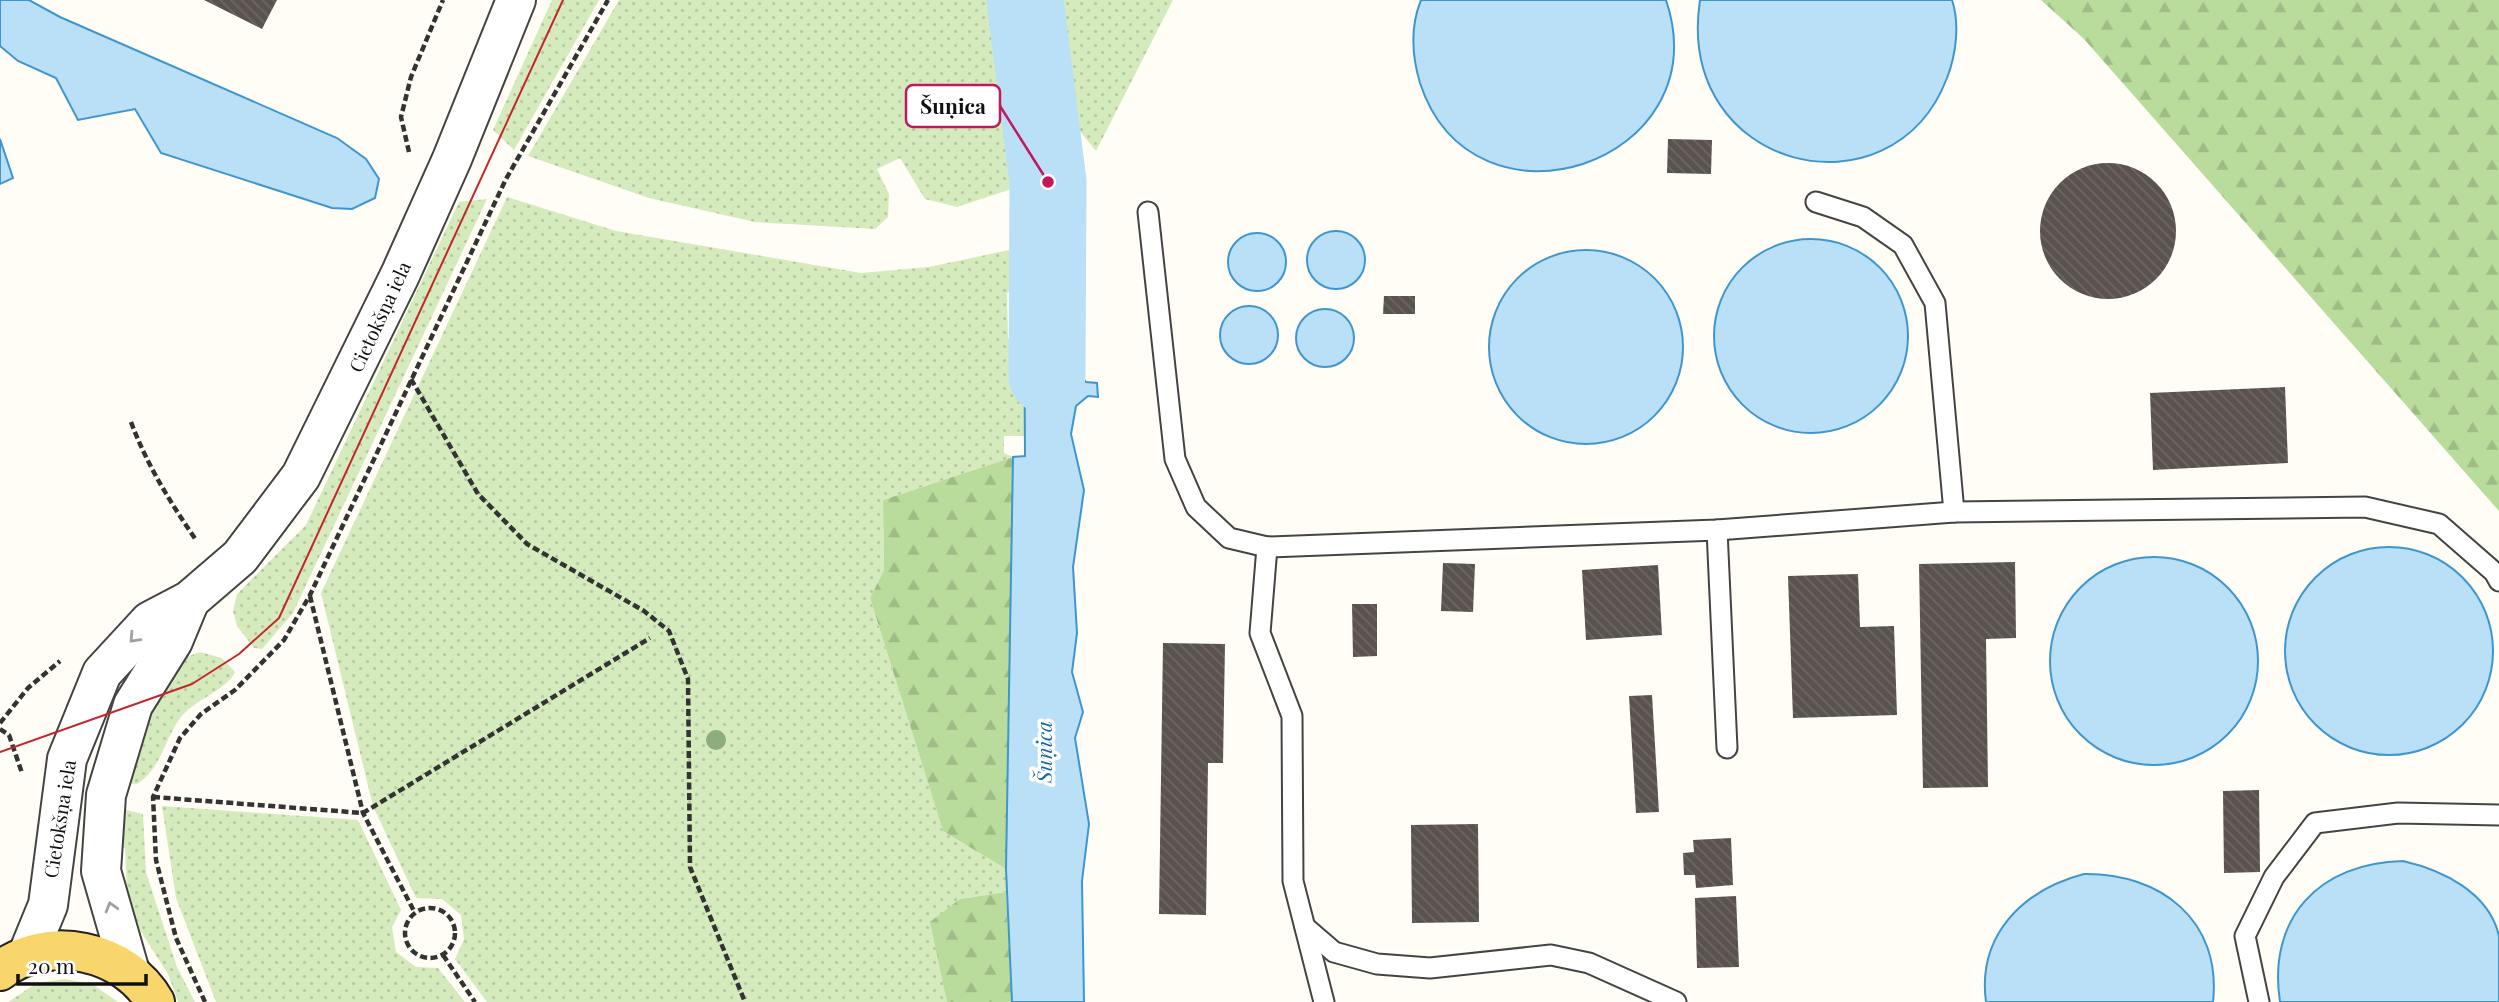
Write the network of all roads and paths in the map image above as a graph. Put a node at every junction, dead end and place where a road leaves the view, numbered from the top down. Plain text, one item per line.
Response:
1 (443, 0) edge
2 (515, 0) edge
3 (608, 0) edge
4 (410, 160) dead end
5 (1816, 202) dead end
6 (1148, 212) dead end
7 (411, 379) junction
8 (131, 422) dead end
9 (1954, 512) junction
10 (1717, 530) junction
11 (205, 532) dead end
12 (196, 540) junction
13 (1267, 547) junction
14 (187, 549) dead end
15 (2499, 581) edge
16 (310, 595) junction
17 (190, 600) junction
18 (650, 638) dead end
19 (70, 653) dead end
20 (0, 723) edge
21 (0, 729) edge
22 (1727, 748) dead end
23 (23, 775) dead end
24 (153, 797) junction
25 (363, 813) junction
26 (2499, 815) edge
27 (415, 912) junction
28 (1305, 927) junction
29 (443, 956) junction
30 (13, 964) edge
31 (130, 972) junction
32 (155, 1002) edge
33 (205, 1002) edge
34 (475, 1002) edge
35 (746, 1002) edge
36 (1324, 1002) edge
37 (1676, 1002) edge
38 (2259, 1002) edge

1 - 4 path
2 - 17 street, Cietokšņa iela
3 - 7 path
5 - 9 lane
6 - 13 lane
7 - 16 path
7 - 35 path
8 - 12 path
9 - 10 lane
9 - 15 lane
10 - 13 lane
10 - 22 lane
11 - 12 path
12 - 14 path
13 - 28 lane
16 - 24 path
16 - 25 path
17 -> 30 street, Cietokšņa iela
31 -> 17 street, Cietokšņa iela
18 - 25 path
19 - 20 path
21 - 23 path
24 - 25 path
24 - 33 path
25 - 27 path
26 - 38 lane
27 - 29 path
27 - 29 path
28 - 36 lane
28 - 37 lane
29 - 34 path
30 - 31 main road
31 - 32 main road

